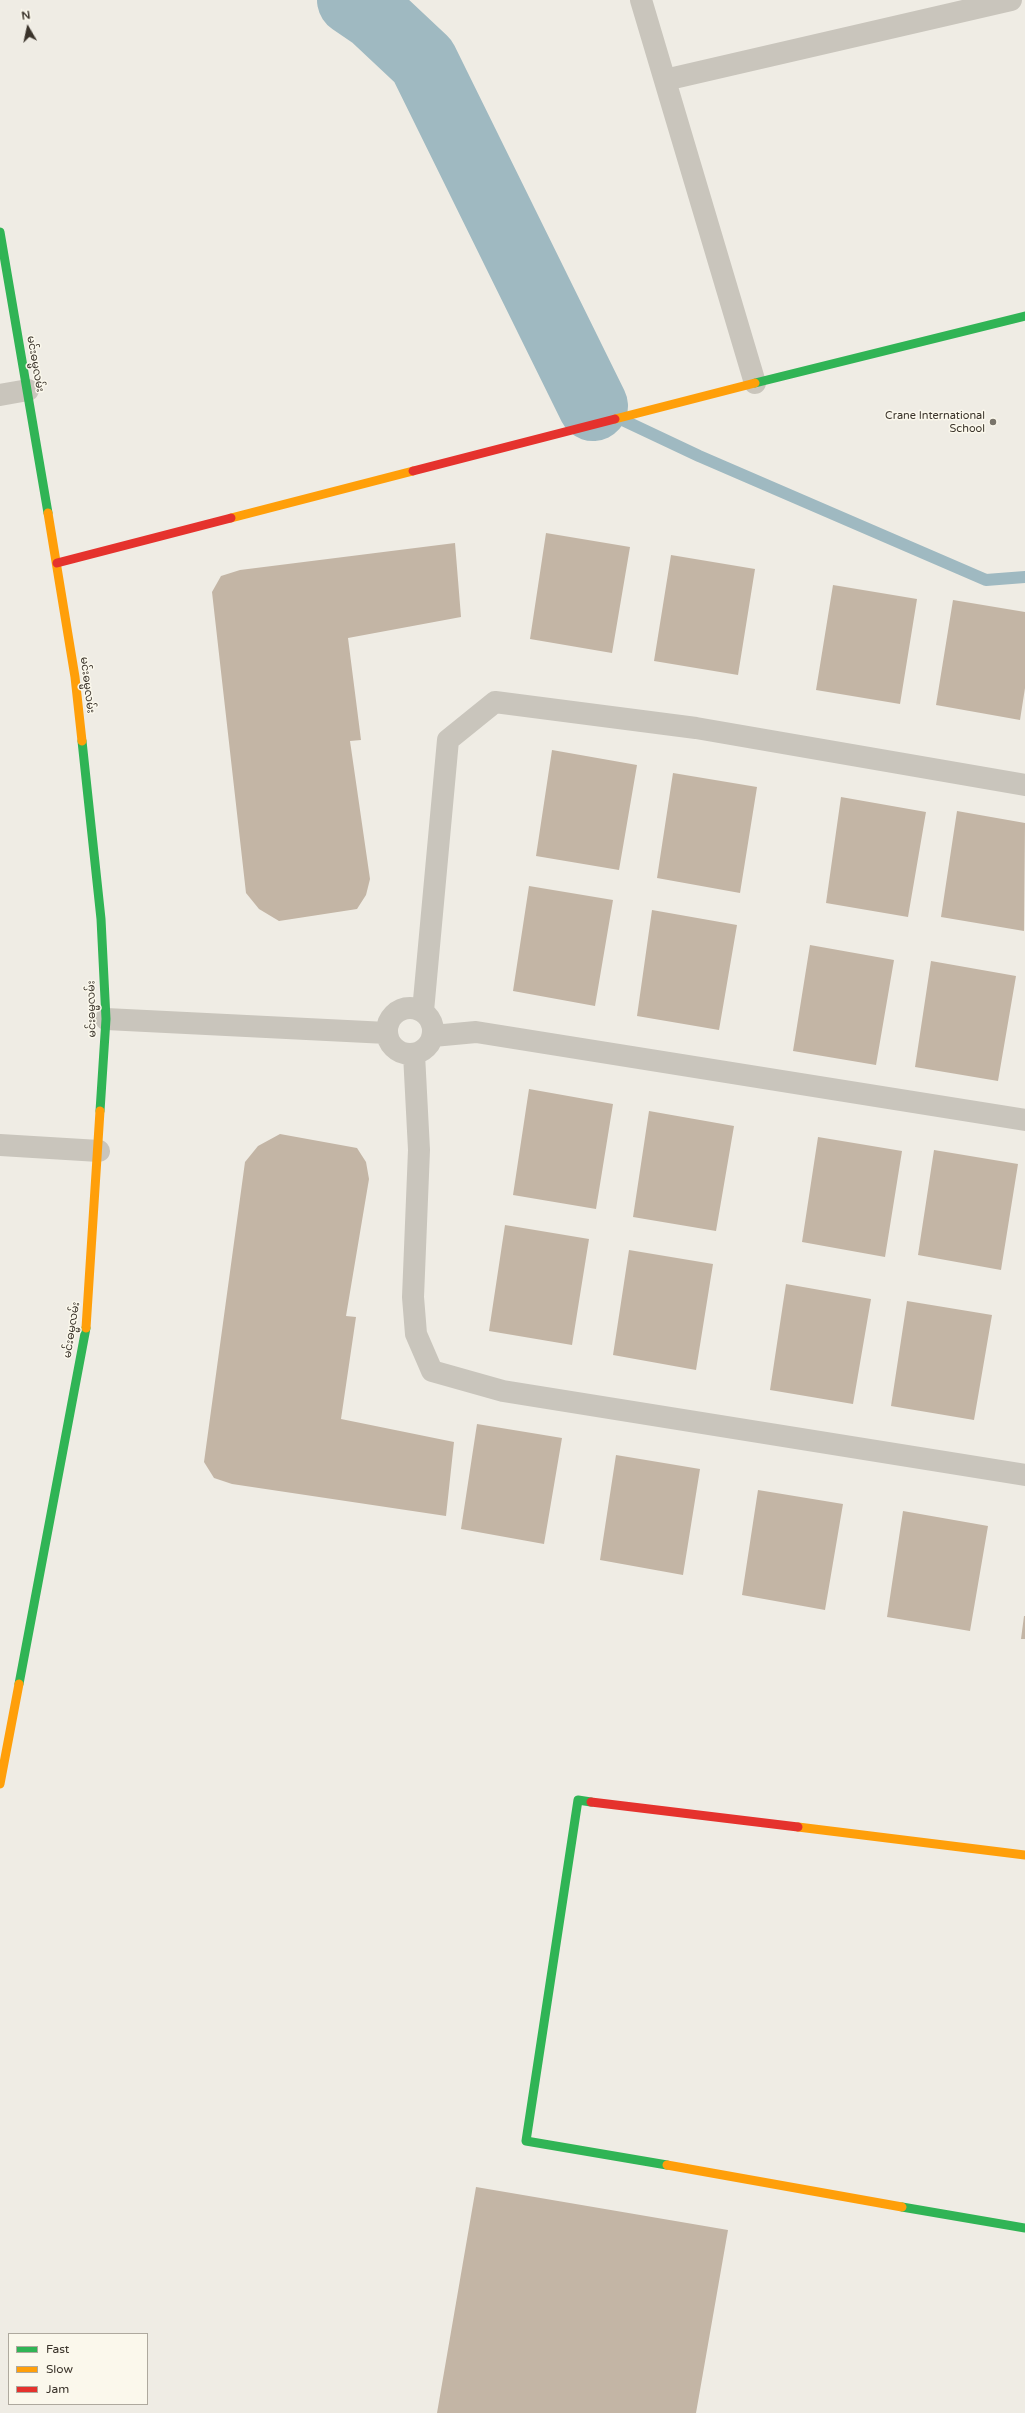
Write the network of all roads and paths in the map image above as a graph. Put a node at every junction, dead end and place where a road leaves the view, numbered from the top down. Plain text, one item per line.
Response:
1 (641, 0) edge
2 (1012, 0) edge
3 (665, 80) junction
4 (0, 232) edge
5 (1025, 316) edge
6 (755, 383) junction
7 (28, 390) junction
8 (0, 395) edge
9 (57, 563) junction
10 (1025, 785) edge
11 (423, 1011) junction
12 (106, 1019) junction
13 (386, 1033) junction
14 (433, 1036) junction
15 (414, 1054) junction
16 (1025, 1120) edge
17 (0, 1145) edge
18 (99, 1151) junction
19 (1025, 1474) edge
20 (0, 1784) edge
21 (1025, 1855) edge
22 (1025, 2228) edge

1 - 3 street
2 - 3 street
3 - 6 street
4 - 7 street, မင်းဓမ္မလမ်း
5 - 6 street
6 - 9 street
7 - 8 street
7 - 9 street, မင်းဓမ္မလမ်း
9 - 12 street, မင်းဓမ္မလမ်း
10 - 11 street
11 - 13 street
11 - 14 street
12 - 13 street
12 - 18 street, မင်းဓမ္မလမ်း
13 - 15 street
14 - 15 street
14 - 16 street
15 - 19 street
17 - 18 street
18 - 20 street, မင်းဓမ္မလမ်း
21 - 22 street

